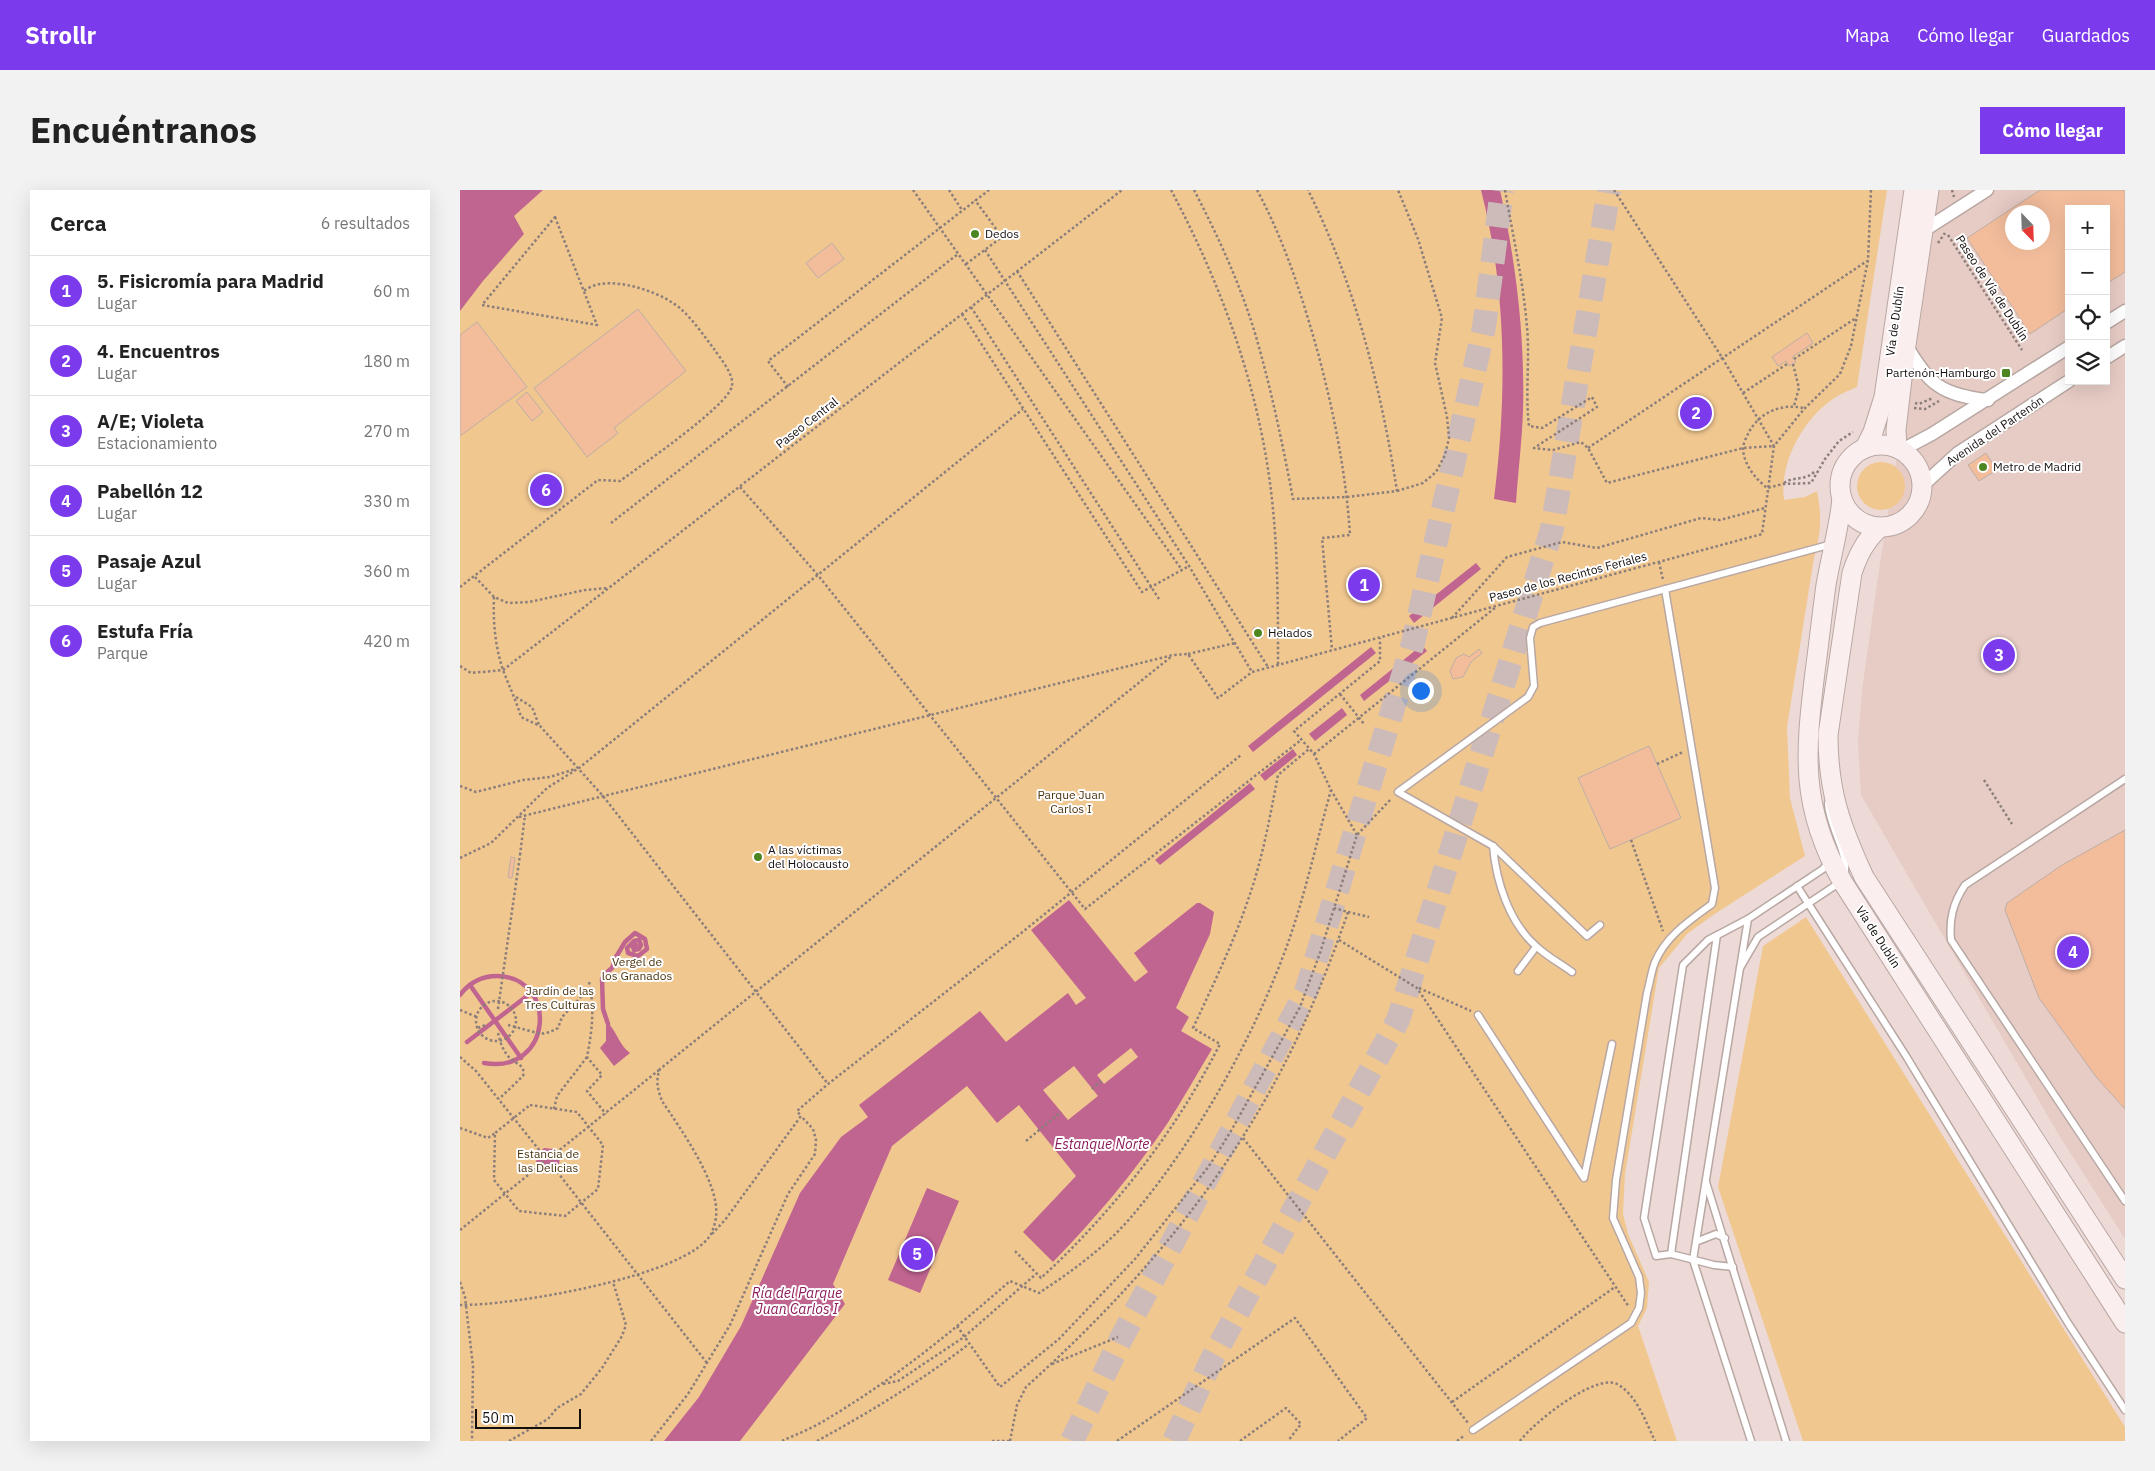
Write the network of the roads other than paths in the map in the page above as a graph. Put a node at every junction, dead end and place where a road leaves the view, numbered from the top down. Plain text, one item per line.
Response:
1 (1914, 190) edge
2 (1930, 190) edge
3 (1986, 190) edge
4 (1923, 232) junction
5 (2125, 311) edge
6 (2110, 320) edge
7 (1906, 345) junction
8 (2125, 346) edge
9 (2065, 350) edge
10 (2110, 355) edge
11 (2065, 384) edge
12 (1988, 400) junction
13 (1865, 448) junction
14 (1900, 449) junction
15 (1923, 485) junction
16 (1842, 499) junction
17 (1879, 528) junction
18 (1836, 544) junction
19 (1665, 589) junction
20 (2125, 779) edge
21 (1832, 794) junction
22 (1493, 846) junction
23 (1830, 860) junction
24 (1842, 881) junction
25 (1797, 886) junction
26 (1807, 903) junction
27 (1748, 919) junction
28 (1600, 925) dead end
29 (1717, 935) junction
30 (1536, 947) junction
31 (1740, 968) junction
32 (1518, 971) dead end
33 (1572, 972) dead end
34 (1478, 1015) road end
35 (1612, 1044) dead end
36 (1706, 1181) junction
37 (2125, 1201) edge
38 (1725, 1238) junction
39 (1698, 1241) junction
40 (1671, 1254) junction
41 (1693, 1260) junction
42 (1733, 1267) junction
43 (2125, 1279) edge
44 (2125, 1323) edge
45 (2125, 1410) edge
46 (1473, 1430) road end
47 (1751, 1441) edge
48 (1786, 1441) edge

1 - 13 street, Vía de Dublín
2 - 4 street, Vía de Dublín
3 - 4 street
4 - 7 street, Vía de Dublín
5 - 6 street
7 - 12 street
7 - 14 street, Vía de Dublín
8 - 10 street
9 - 12 street
11 - 15 street, Avenida del Partenón
12 - 14 street
13 - 14 street
13 - 16 street
14 - 15 street
15 - 17 street
16 - 17 street
16 - 18 street, Vía de Dublín
17 - 21 street, Vía de Dublín
18 - 19 lane
18 - 23 street, Vía de Dublín
19 - 22 lane
19 - 46 lane
20 - 37 lane
21 - 24 lane
21 - 43 street, Vía de Dublín
22 - 28 lane
22 - 30 lane
23 - 24 street, Vía de Dublín
23 - 25 lane
24 - 26 lane
24 - 44 street, Vía de Dublín
25 - 26 lane
25 - 27 lane
26 - 31 lane
26 - 45 lane
27 - 29 lane
27 - 31 lane
29 - 40 lane
29 - 40 lane
30 - 32 lane
30 - 33 lane
31 - 36 lane
34 - 35 lane
36 - 38 lane
36 - 39 lane
38 - 39 lane
38 - 42 lane
39 - 41 lane
40 - 41 lane
41 - 42 lane
41 - 47 lane
42 - 48 lane

